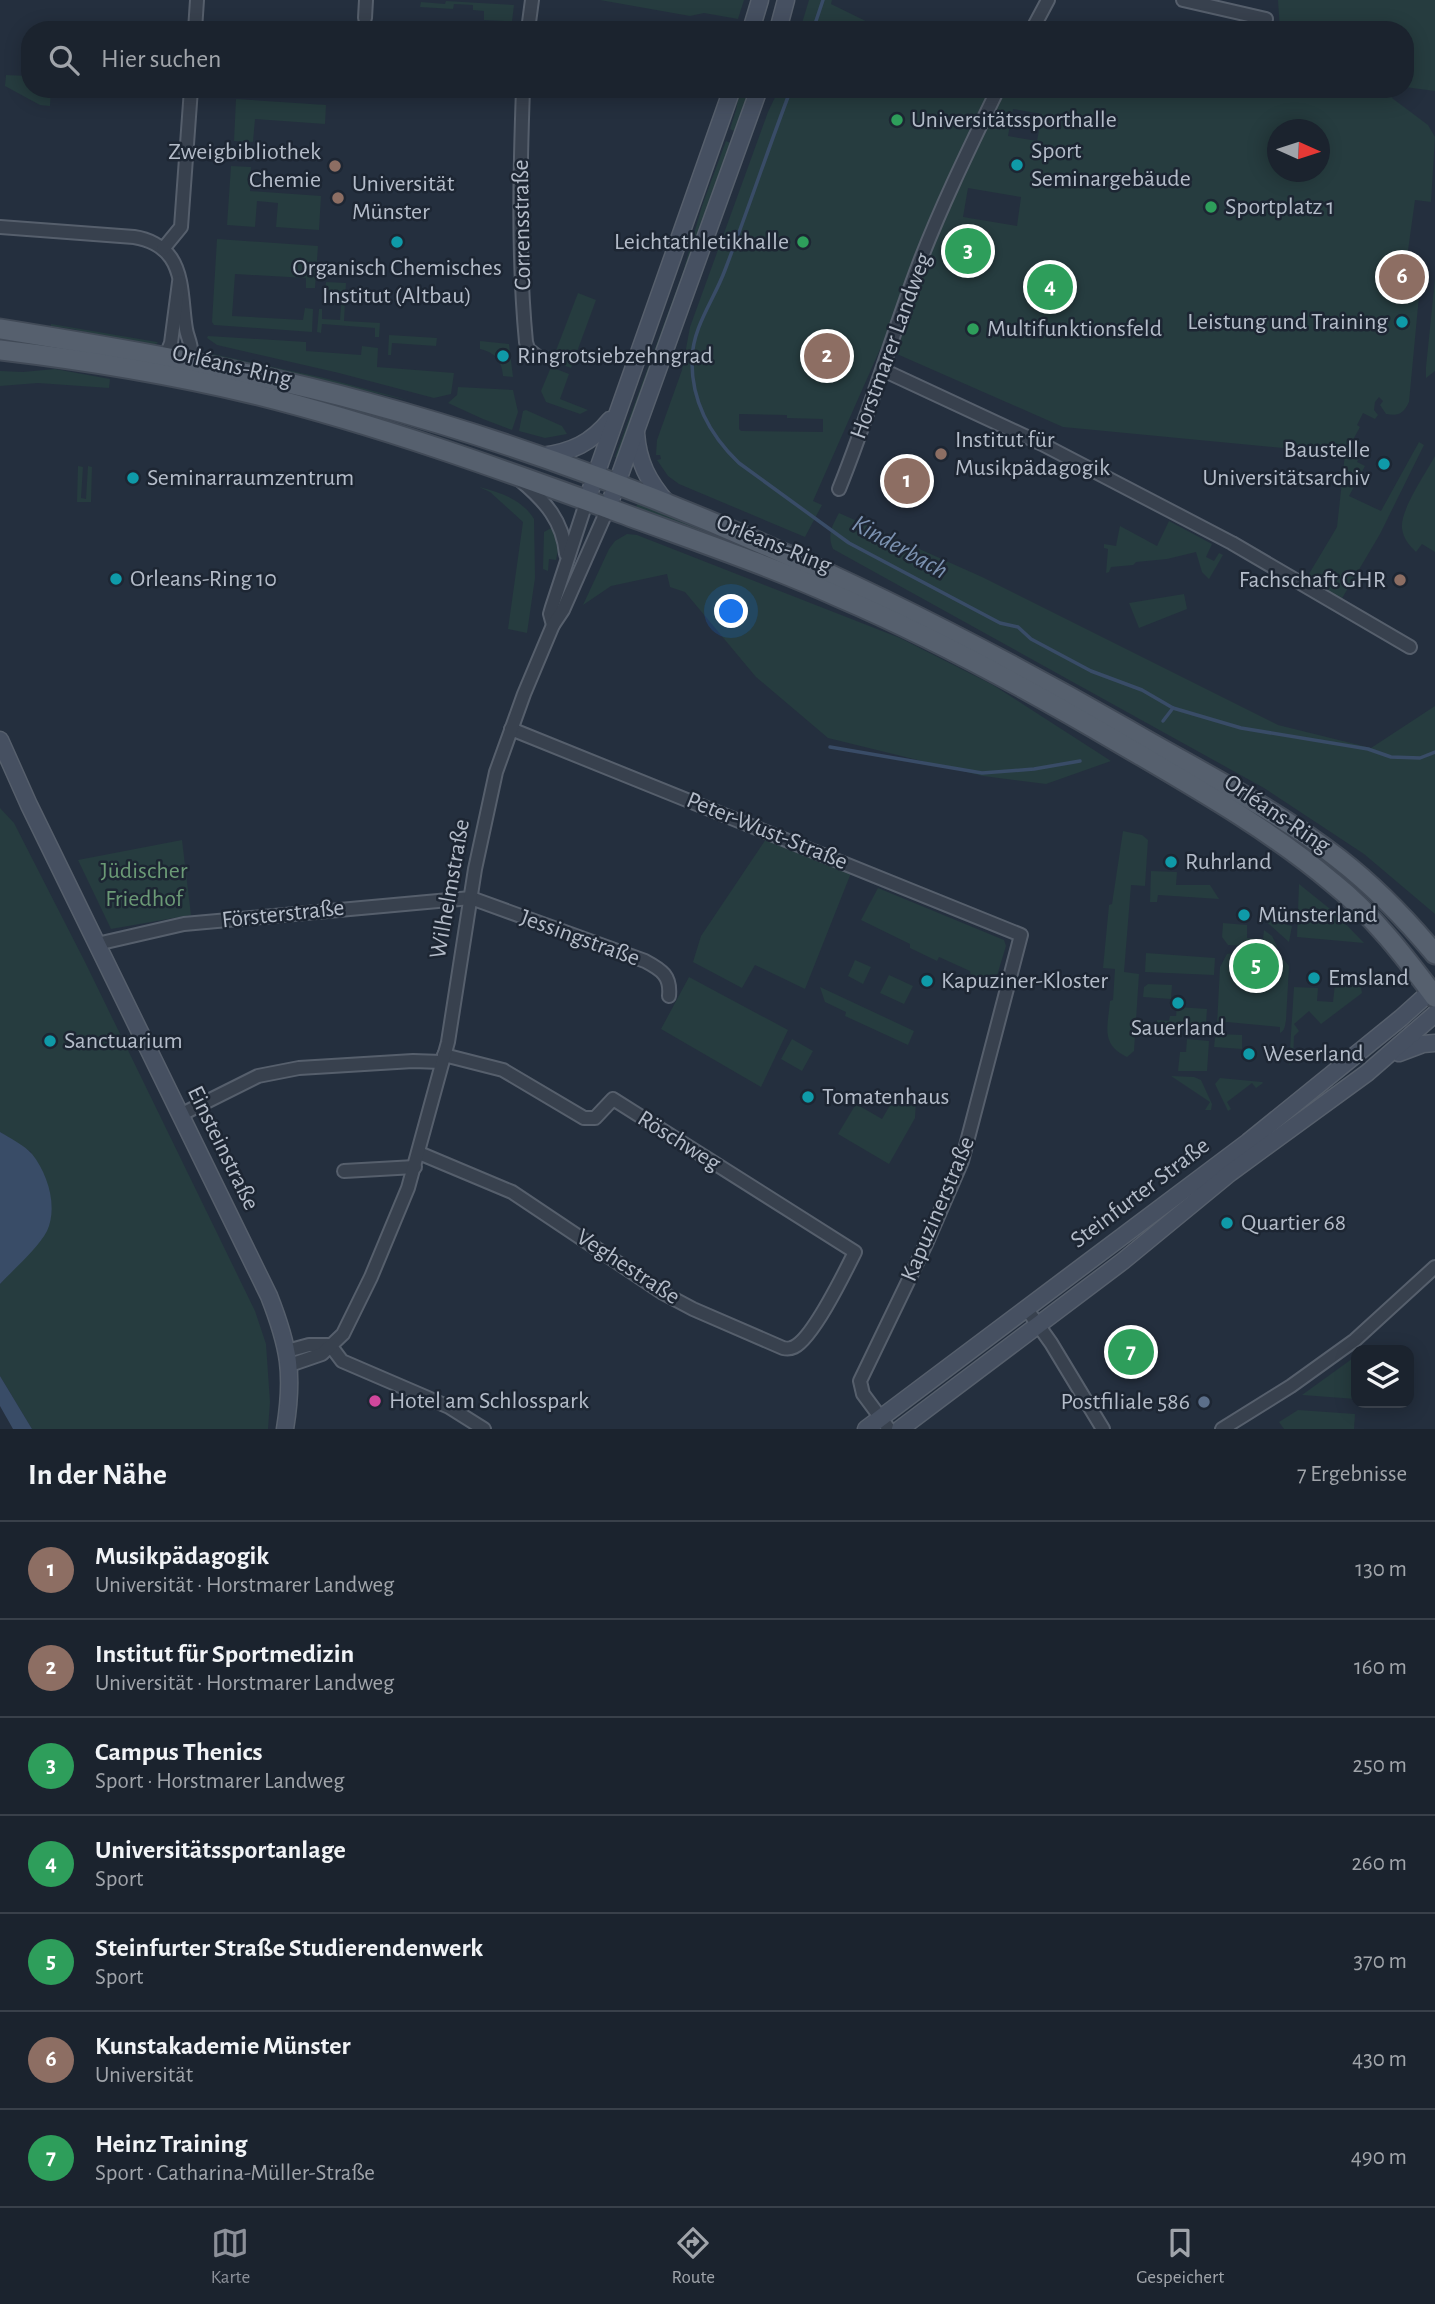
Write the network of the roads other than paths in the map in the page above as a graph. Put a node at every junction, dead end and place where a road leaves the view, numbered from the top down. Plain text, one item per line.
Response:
1 (197, 0) edge
2 (366, 0) edge
3 (531, 0) edge
4 (760, 0) edge
5 (786, 0) edge
6 (1048, 0) edge
7 (1183, 0) edge
8 (365, 18) dead end
9 (1265, 19) dead end
10 (196, 21) edge
11 (529, 21) edge
12 (754, 21) edge
13 (780, 21) edge
14 (1037, 21) edge
15 (190, 98) edge
16 (523, 98) edge
17 (729, 98) edge
18 (756, 98) edge
19 (994, 98) edge
20 (0, 227) edge
21 (163, 249) junction
22 (180, 282) junction
23 (0, 329) edge
24 (0, 351) edge
25 (190, 355) junction
26 (538, 357) dead end
27 (165, 358) junction
28 (883, 370) junction
29 (174, 377) junction
30 (618, 410) junction
31 (636, 427) junction
32 (540, 456) junction
33 (512, 474) junction
34 (594, 476) junction
35 (616, 484) junction
36 (839, 489) dead end
37 (587, 500) junction
38 (667, 503) junction
39 (608, 508) junction
40 (567, 562) junction
41 (553, 625) junction
42 (1410, 647) dead end
43 (511, 729) junction
44 (0, 740) edge
45 (471, 898) junction
46 (1413, 928) junction
47 (1021, 934) joint
48 (1435, 934) edge
49 (97, 944) junction
50 (1435, 954) edge
51 (1433, 991) edge
52 (669, 996) dead end
53 (1435, 1014) edge
54 (1435, 1043) edge
55 (1387, 1057) junction
56 (443, 1058) junction
57 (182, 1114) junction
58 (419, 1153) junction
59 (415, 1167) junction
60 (344, 1171) dead end
61 (1435, 1267) edge
62 (826, 1307) joint
63 (1026, 1308) junction
64 (1038, 1324) junction
65 (330, 1345) junction
66 (289, 1358) junction
67 (884, 1424) edge
68 (1237, 1425) edge
69 (285, 1429) edge
70 (484, 1429) edge
71 (866, 1429) edge
72 (900, 1429) edge
73 (1103, 1429) edge
74 (1222, 1429) edge

1 - 10 street
2 - 8 street
3 - 11 street
4 - 12 main road
5 - 13 main road
6 - 14 street
7 - 9 street
15 - 21 street
16 - 26 street, Corrensstraße
17 - 30 main road
18 - 31 main road, Wilhelmstraße
19 - 28 street, Horstmarer Landweg
20 - 21 street
21 - 22 street
22 - 25 street
22 - 27 street
23 - 27 main road, Orléans-Ring
24 - 29 main road, Orléans-Ring
25 - 27 main road, Orléans-Ring
25 - 29 street
25 - 32 main road, Orléans-Ring
27 - 29 street
28 - 36 street, Horstmarer Landweg
28 - 42 street
29 - 33 main road, Orléans-Ring
30 - 32 main road
30 - 34 main road
31 - 35 main road, Wilhelmstraße
31 - 38 main road
32 - 34 main road, Orléans-Ring
33 - 37 main road, Orléans-Ring
33 - 40 street, Wilhelmstraße
34 - 35 main road, Orléans-Ring
34 - 37 main road
35 - 38 main road, Orléans-Ring
35 - 39 main road, Wilhelmstraße
37 - 39 main road, Orléans-Ring
37 - 40 street, Wilhelmstraße
38 - 46 main road, Orléans-Ring
39 - 41 street, Wilhelmstraße
39 - 51 main road, Orléans-Ring
40 - 41 street, Wilhelmstraße
41 - 43 street, Wilhelmstraße
43 - 45 street, Wilhelmstraße
43 - 47 street, Peter-Wust-Straße
44 - 49 main road, Einsteinstraße
45 - 49 street, Försterstraße
45 - 52 street, Jessingstraße
45 - 56 street, Wilhelmstraße
46 - 48 main road
46 - 50 main road, Orléans-Ring
47 - 67 street, Kapuzinerstraße
49 - 57 main road, Einsteinstraße
51 - 63 main road, Steinfurter Straße
53 - 55 main road, Steinfurter Straße
54 - 55 main road
55 - 64 main road, Steinfurter Straße
56 - 57 street
56 - 58 street, Wilhelmstraße
56 - 62 street, Röschweg
57 - 66 main road, Einsteinstraße
58 - 59 street, Wilhelmstraße
58 - 62 street, Veghestraße
59 - 60 street
59 - 65 street, Wilhelmstraße
61 - 68 street
63 - 64 street
63 - 67 main road, Steinfurter Straße
64 - 72 main road, Steinfurter Straße
64 - 73 street
65 - 66 street, Wilhelmstraße
65 - 70 street
66 - 69 main road
67 - 71 main road, Steinfurter Straße
68 - 74 street

